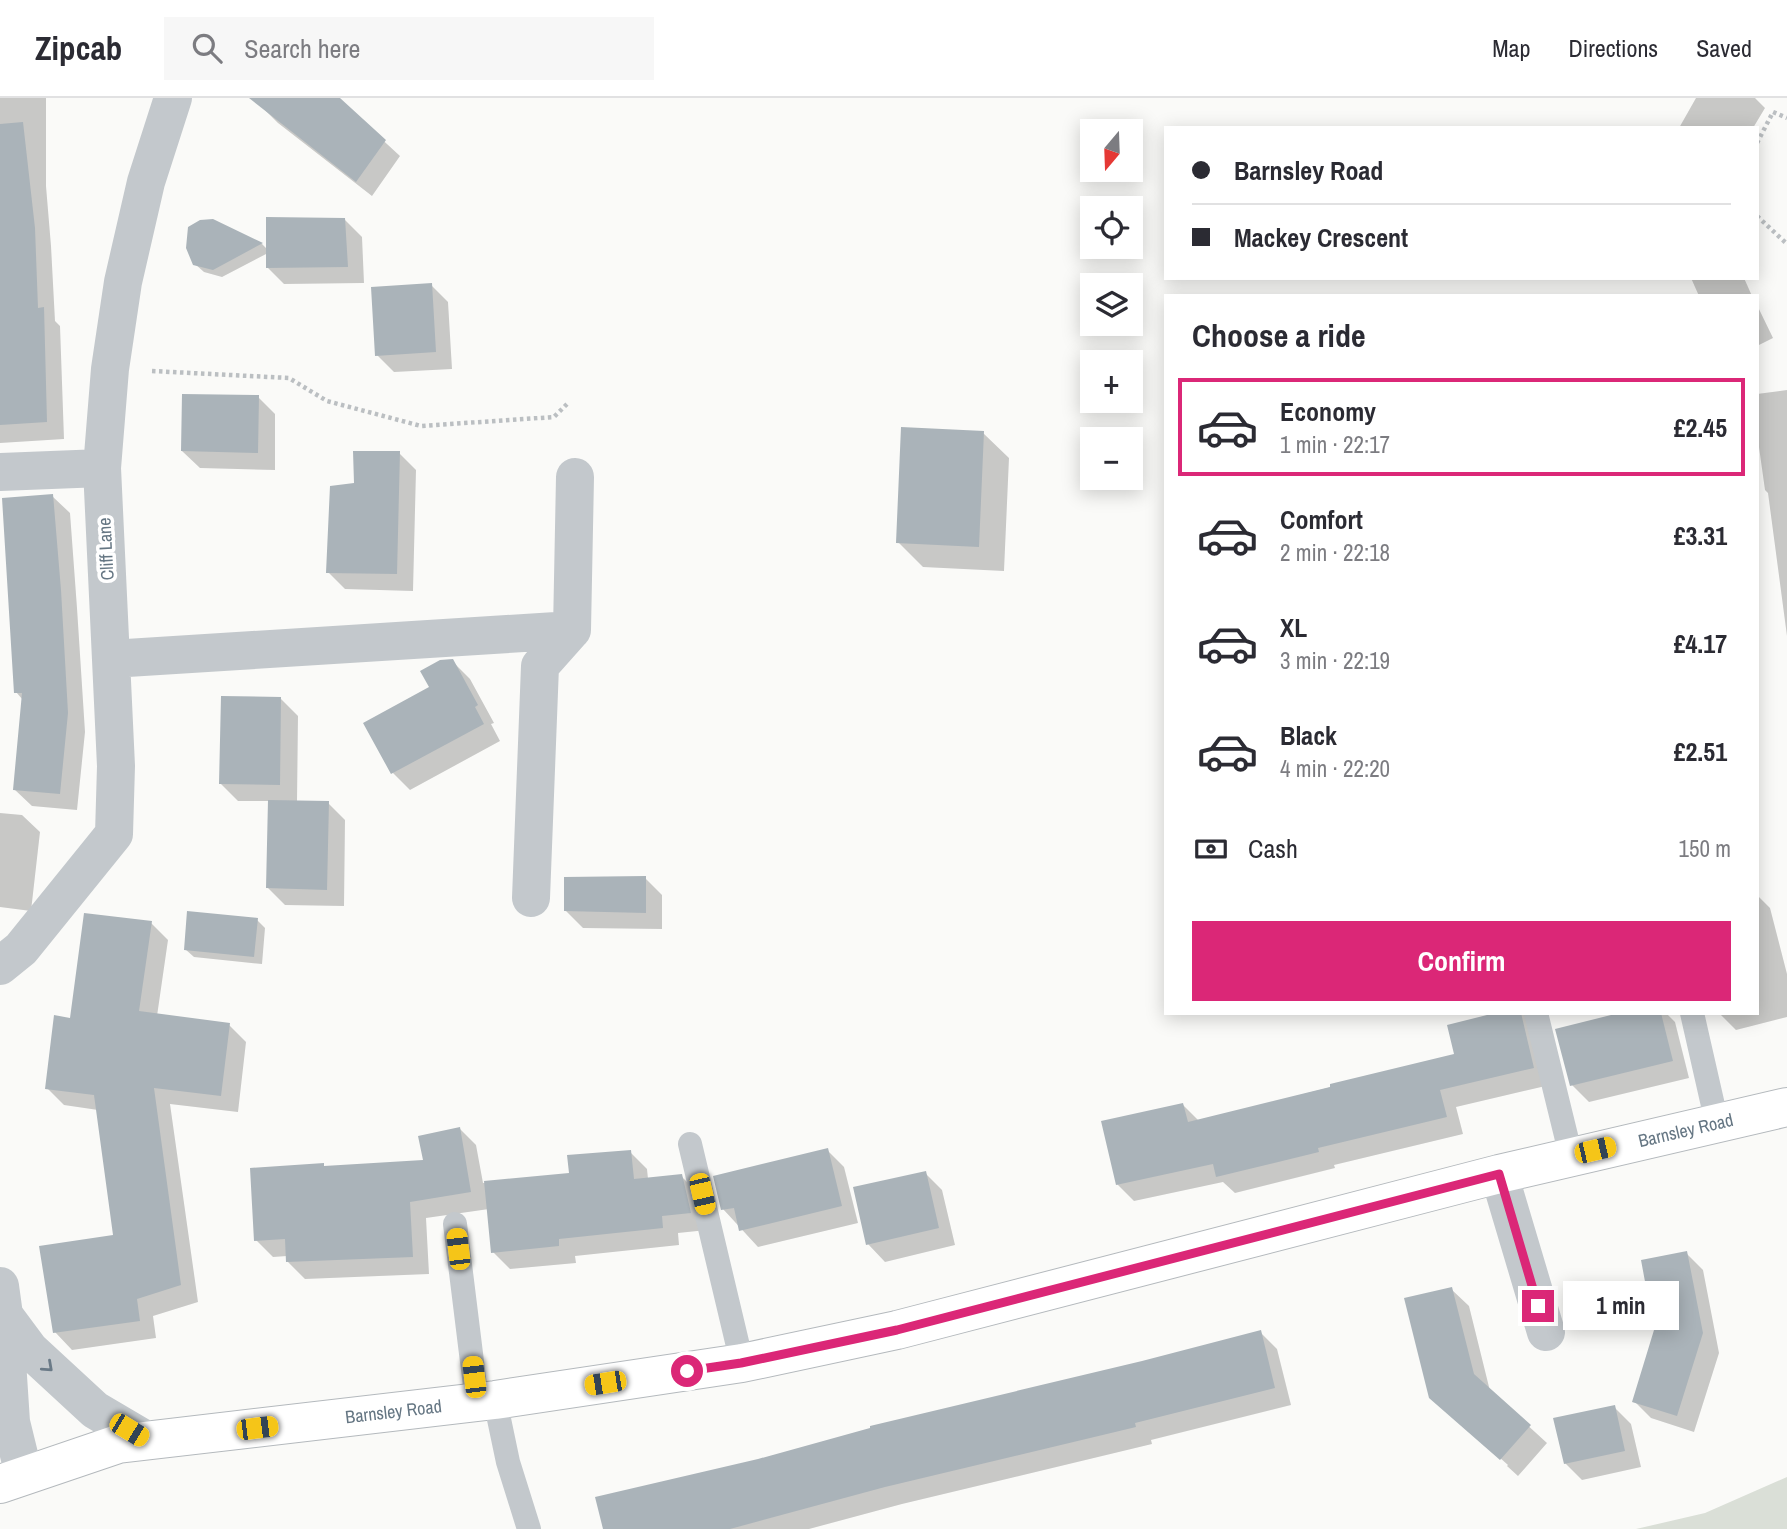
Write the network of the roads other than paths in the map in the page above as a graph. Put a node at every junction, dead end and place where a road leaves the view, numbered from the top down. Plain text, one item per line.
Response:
1 (173, 98) edge
2 (102, 468) junction
3 (0, 472) edge
4 (575, 477) dead end
5 (572, 630) junction
6 (111, 659) junction
7 (531, 898) dead end
8 (0, 965) edge
9 (1536, 1015) edge
10 (1692, 1015) edge
11 (1787, 1107) edge
12 (1717, 1123) junction
13 (690, 1144) dead end
14 (1571, 1156) junction
15 (1499, 1174) junction
16 (455, 1224) dead end
17 (1, 1307) edge
18 (1546, 1332) dead end
19 (741, 1363) junction
20 (486, 1401) junction
21 (146, 1440) junction
22 (12, 1480) edge
23 (529, 1529) edge

1 - 2 street, Cliff Lane
2 - 3 street
2 - 6 street, Cliff Lane
4 - 5 street
5 - 6 street
5 - 7 street
6 - 8 street, Cliff Lane
9 - 14 lane
10 - 12 lane
11 - 12 highway, Barnsley Road
12 - 14 highway, Barnsley Road
13 - 19 lane
14 - 15 highway, Barnsley Road
15 - 18 street
15 - 19 highway, Barnsley Road
16 - 20 lane
17 -> 21 street
17 - 22 street
19 - 20 highway, Barnsley Road
20 - 21 highway, Barnsley Road
20 - 23 lane
21 - 22 highway, Barnsley Road

